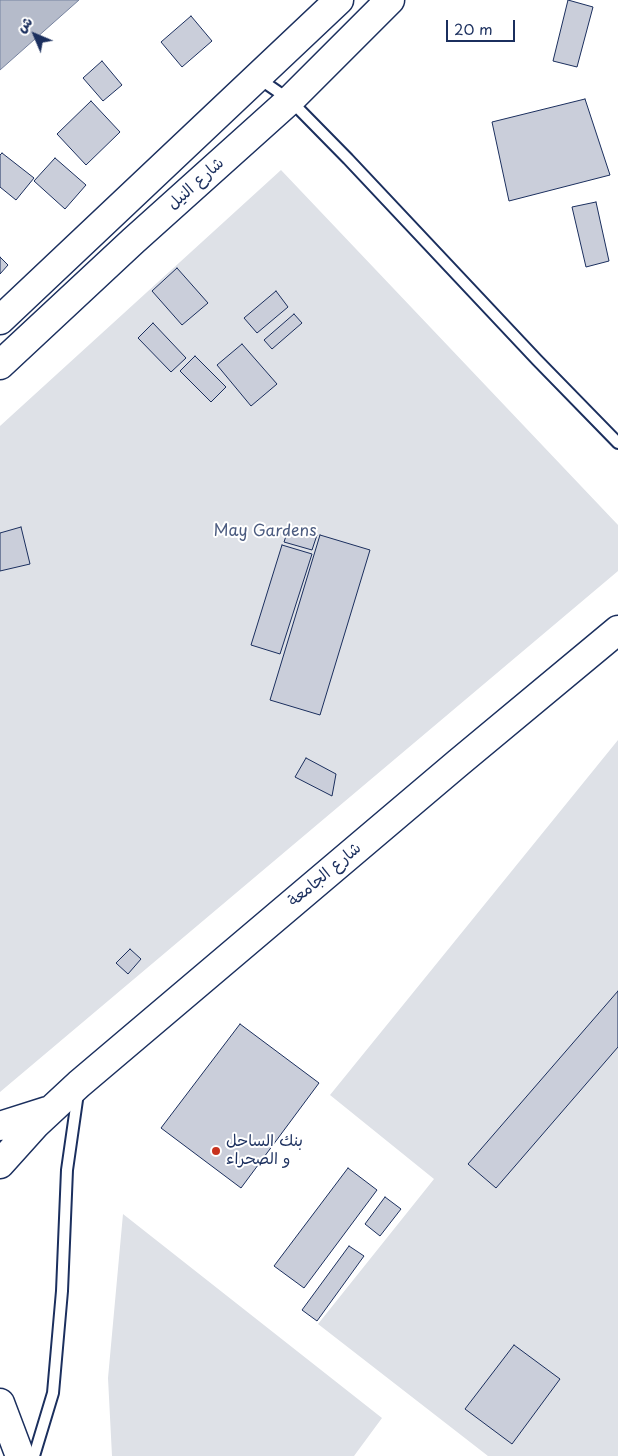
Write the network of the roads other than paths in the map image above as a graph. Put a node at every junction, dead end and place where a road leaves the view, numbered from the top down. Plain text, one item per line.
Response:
1 (339, 0) edge
2 (390, 0) edge
3 (258, 78) junction
4 (290, 100) junction
5 (0, 320) edge
6 (0, 365) edge
7 (618, 443) edge
8 (618, 630) edge
9 (79, 1084) junction
10 (43, 1117) junction
11 (0, 1126) edge
12 (0, 1146) edge
13 (0, 1164) edge
14 (0, 1404) edge
15 (20, 1456) edge
16 (34, 1456) edge

1 - 3 main road
2 - 4 main road, شارع النيل
3 - 4 lane
3 - 5 main road
4 - 6 main road, شارع النيل
4 - 7 lane
8 - 9 main road, شارع الجامعة
9 - 10 main road, شارع الجامعة
9 - 16 lane
10 - 11 main road
10 - 12 main road, شارع الجامعة
10 - 13 main road, شارع الجامعة
14 - 15 main road

